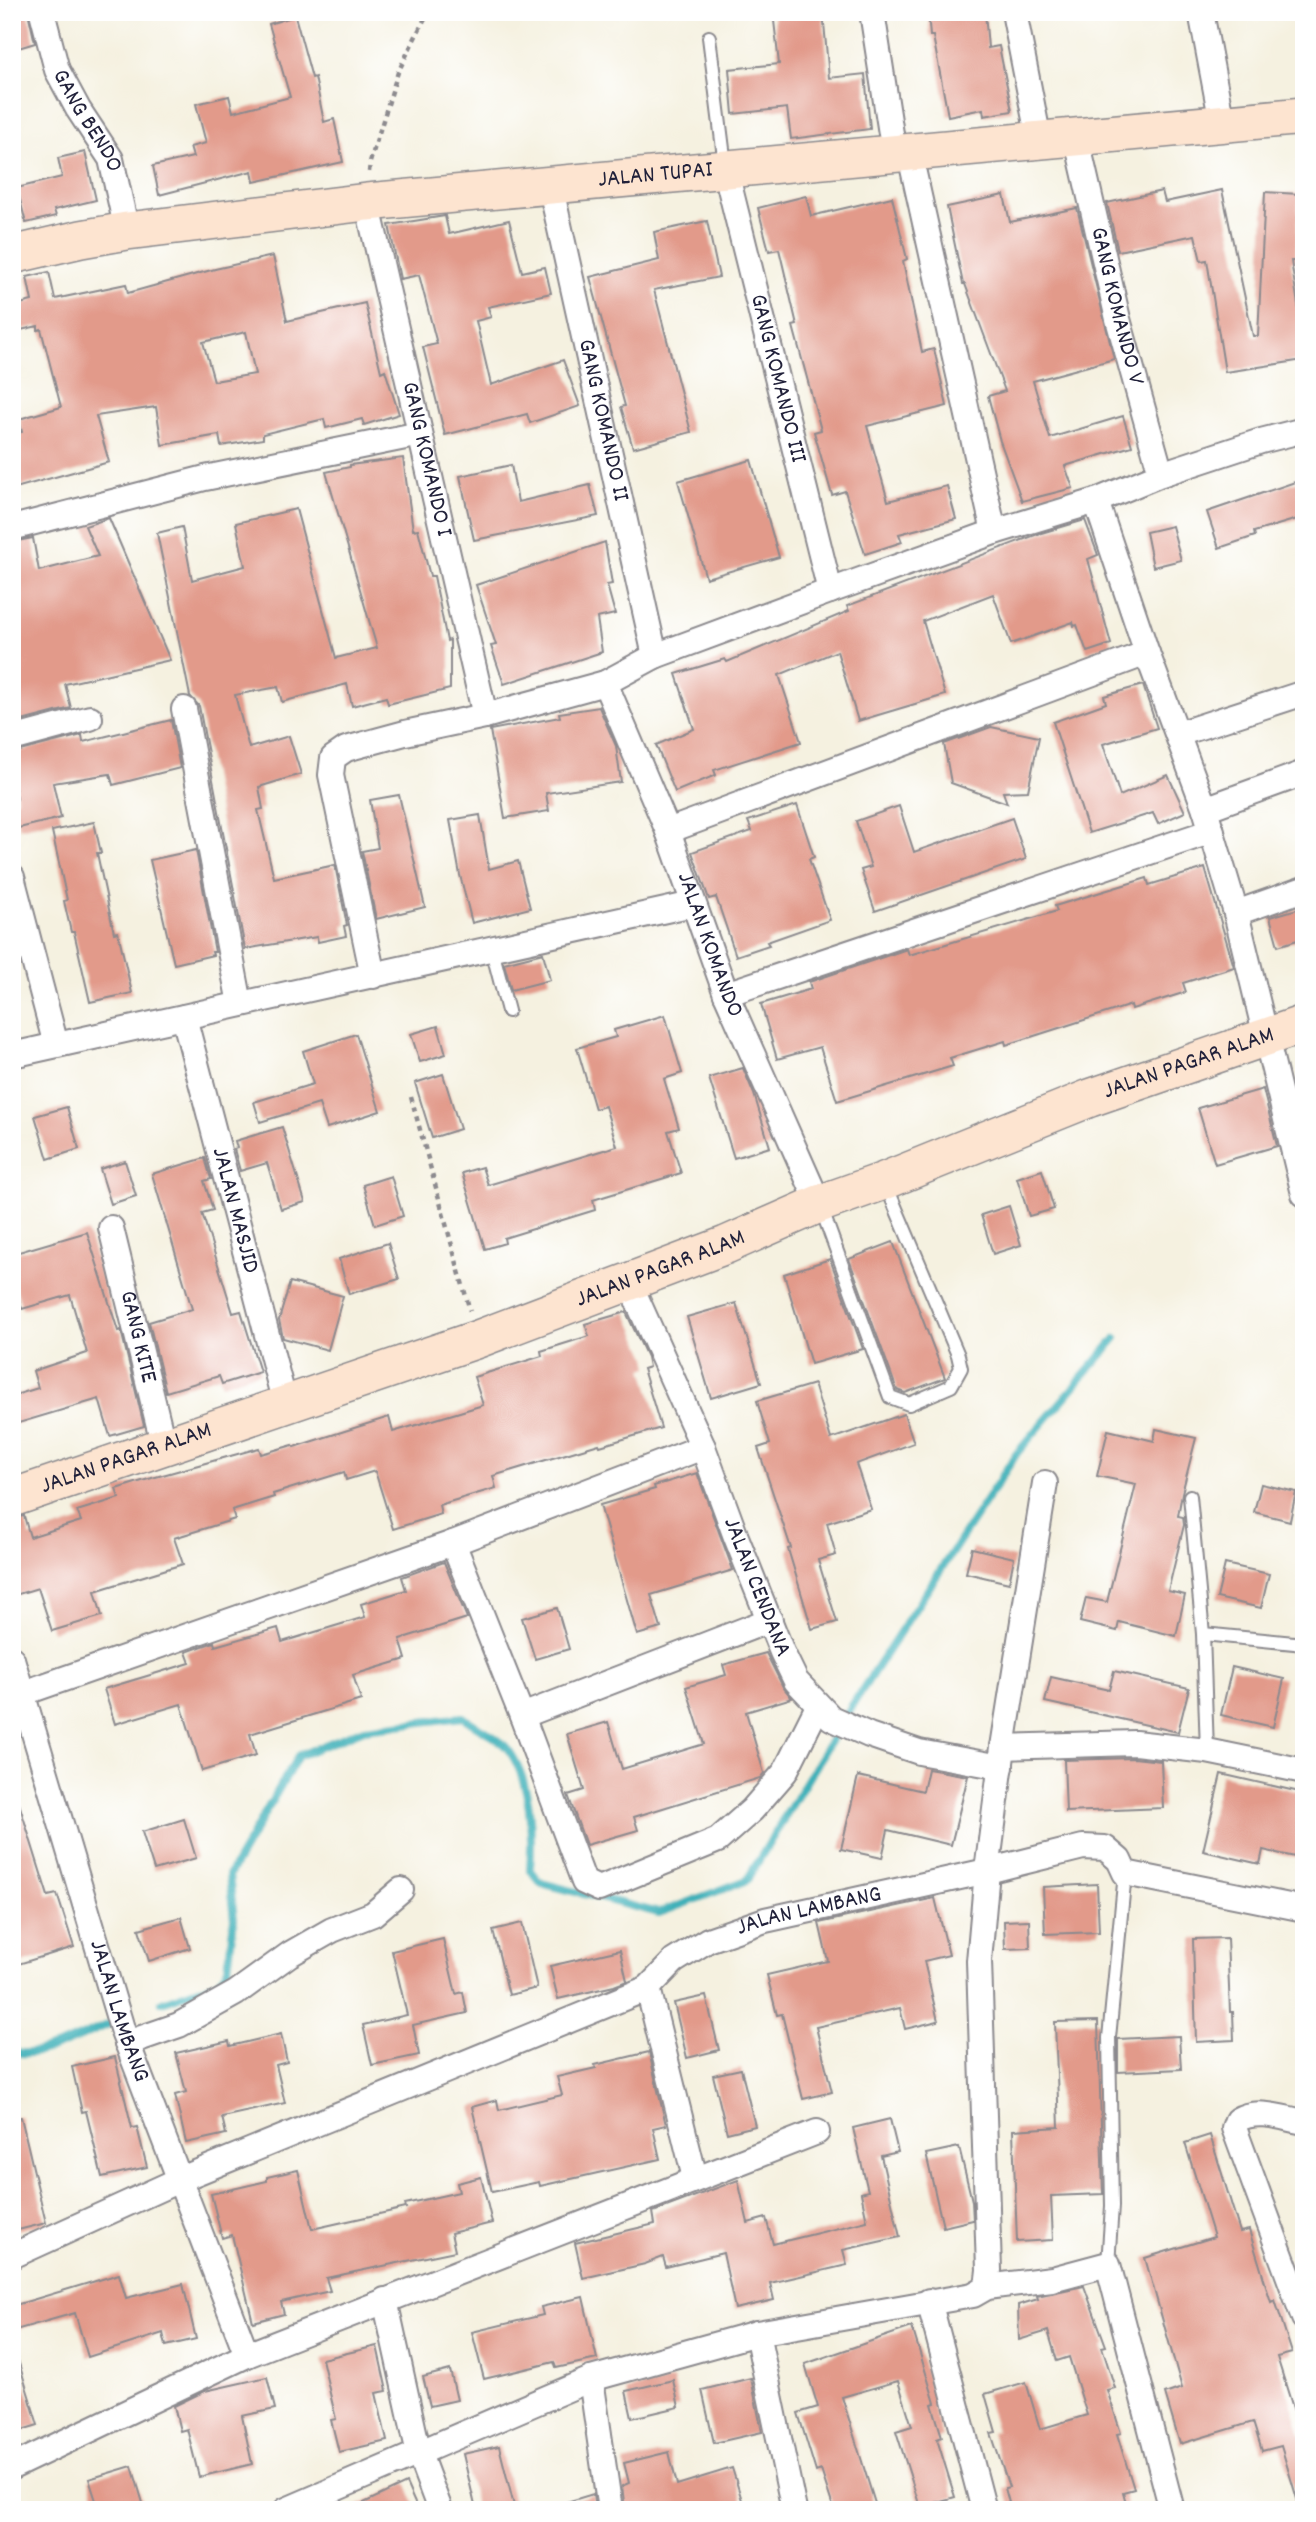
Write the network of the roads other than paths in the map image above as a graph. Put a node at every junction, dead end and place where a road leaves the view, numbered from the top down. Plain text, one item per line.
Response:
1 (42, 12) edge
2 (872, 12) edge
3 (1014, 12) edge
4 (1201, 12) edge
5 (709, 37) dead end
6 (1304, 116) edge
7 (1222, 123) junction
8 (1076, 136) junction
9 (1039, 140) junction
10 (901, 152) junction
11 (725, 168) junction
12 (550, 184) junction
13 (367, 202) junction
14 (127, 232) junction
15 (12, 255) edge
16 (1304, 429) edge
17 (420, 433) junction
18 (1161, 474) junction
19 (1096, 501) junction
20 (12, 527) edge
21 (994, 532) junction
22 (830, 590) junction
23 (1147, 653) junction
24 (655, 656) junction
25 (605, 683) junction
26 (1304, 693) edge
27 (184, 709) dead end
28 (485, 716) junction
29 (90, 718) dead end
30 (1178, 734) junction
31 (12, 739) edge
32 (1304, 774) edge
33 (1209, 820) junction
34 (668, 831) junction
35 (12, 877) edge
36 (1304, 889) edge
37 (694, 904) junction
38 (1236, 913) junction
39 (492, 950) junction
40 (373, 976) junction
41 (726, 995) junction
42 (240, 1004) junction
43 (508, 1011) dead end
44 (184, 1017) junction
45 (1304, 1024) edge
46 (1264, 1037) junction
47 (56, 1045) junction
48 (12, 1055) edge
49 (884, 1181) junction
50 (1304, 1194) edge
51 (819, 1204) junction
52 (111, 1228) dead end
53 (629, 1282) junction
54 (285, 1404) junction
55 (164, 1447) junction
56 (703, 1447) junction
57 (1045, 1483) dead end
58 (1190, 1496) dead end
59 (12, 1498) edge
60 (453, 1543) junction
61 (770, 1620) junction
62 (1203, 1634) junction
63 (1304, 1644) edge
64 (12, 1659) edge
65 (18, 1695) edge
66 (825, 1712) junction
67 (522, 1716) junction
68 (1207, 1751) junction
69 (1002, 1757) junction
70 (1304, 1771) edge
71 (987, 1871) junction
72 (1125, 1873) junction
73 (401, 1891) dead end
74 (1304, 1909) edge
75 (648, 1988) junction
76 (125, 2038) junction
77 (1304, 2122) edge
78 (817, 2132) dead end
79 (695, 2178) junction
80 (181, 2179) junction
81 (12, 2256) edge
82 (1108, 2264) junction
83 (987, 2287) junction
84 (385, 2300) junction
85 (929, 2301) junction
86 (1304, 2318) edge
87 (757, 2333) junction
88 (247, 2355) junction
89 (591, 2379) junction
90 (419, 2454) junction
91 (12, 2467) edge
92 (286, 2510) edge
93 (440, 2510) edge
94 (610, 2510) edge
95 (794, 2510) edge
96 (984, 2510) edge
97 (1172, 2510) edge

1 - 14 street, GANG BENDO
2 - 10 street
3 - 9 street
4 - 7 street
5 - 11 lane
6 - 7 street, JALAN TUPAI
7 - 8 street, JALAN TUPAI
8 - 9 street, JALAN TUPAI
8 - 18 street, GANG KOMANDO V
9 - 10 street, JALAN TUPAI
10 - 11 street, JALAN TUPAI
10 - 21 street
11 - 12 street, JALAN TUPAI
11 - 22 street, GANG KOMANDO III
12 - 13 street, JALAN TUPAI
12 - 24 street, GANG KOMANDO II
13 - 14 street, JALAN TUPAI
13 - 17 street, GANG KOMANDO I
14 - 15 street, JALAN TUPAI
16 - 18 street
17 - 20 street
17 - 28 street, GANG KOMANDO I
18 - 19 street
19 - 21 street
19 - 23 street
21 - 22 street
22 - 24 street
23 - 30 street
23 - 34 street
24 - 25 street
25 - 28 street
25 - 34 street, JALAN KOMANDO
26 - 30 street
27 - 42 street
28 - 40 street
29 - 31 street
30 - 33 street
32 - 33 street
33 - 38 street
33 - 41 street
34 - 37 street, JALAN KOMANDO
35 - 47 street
36 - 38 street
37 - 39 street
37 - 41 street, JALAN KOMANDO
38 - 46 street
39 - 40 street
39 - 43 lane
40 - 42 street
41 - 51 street, JALAN KOMANDO
42 - 44 street
44 - 47 street
44 - 54 street, JALAN MASJID
45 - 46 street, JALAN PAGAR ALAM
46 - 49 street, JALAN PAGAR ALAM
46 - 50 street
47 - 48 street
49 - 51 street, JALAN PAGAR ALAM
49 - 51 lane
51 - 53 street, JALAN PAGAR ALAM
52 - 55 street, GANG KITE
53 - 54 street, JALAN PAGAR ALAM
53 - 56 street, JALAN CENDANA
54 - 55 street, JALAN PAGAR ALAM
55 - 59 street, JALAN PAGAR ALAM
56 - 60 street
56 - 61 street, JALAN CENDANA
57 - 69 street
58 - 62 lane
60 - 65 street
60 - 67 street
61 - 66 street, JALAN CENDANA
61 - 67 street
62 - 63 lane
62 - 68 lane
64 - 65 street, JALAN LAMBANG
65 - 76 street, JALAN LAMBANG
66 - 67 street
66 - 69 street, JALAN CENDANA
68 - 69 street, JALAN CENDANA
68 - 70 street, JALAN CENDANA
69 - 71 street
71 - 72 street, JALAN LAMBANG
71 - 75 street, JALAN LAMBANG
71 - 83 street
72 - 74 street
72 - 82 lane
73 - 76 street
75 - 79 street
75 - 80 street
76 - 80 street, JALAN LAMBANG
77 - 86 street
78 - 79 street
79 - 84 street
80 - 81 street
80 - 88 street, JALAN LAMBANG
82 - 83 street
82 - 97 street
83 - 85 street
84 - 88 street
84 - 90 street
85 - 87 street
85 - 96 street
87 - 89 street
87 - 95 street
88 - 91 street
89 - 90 street
89 - 94 street
90 - 92 street
90 - 93 street

